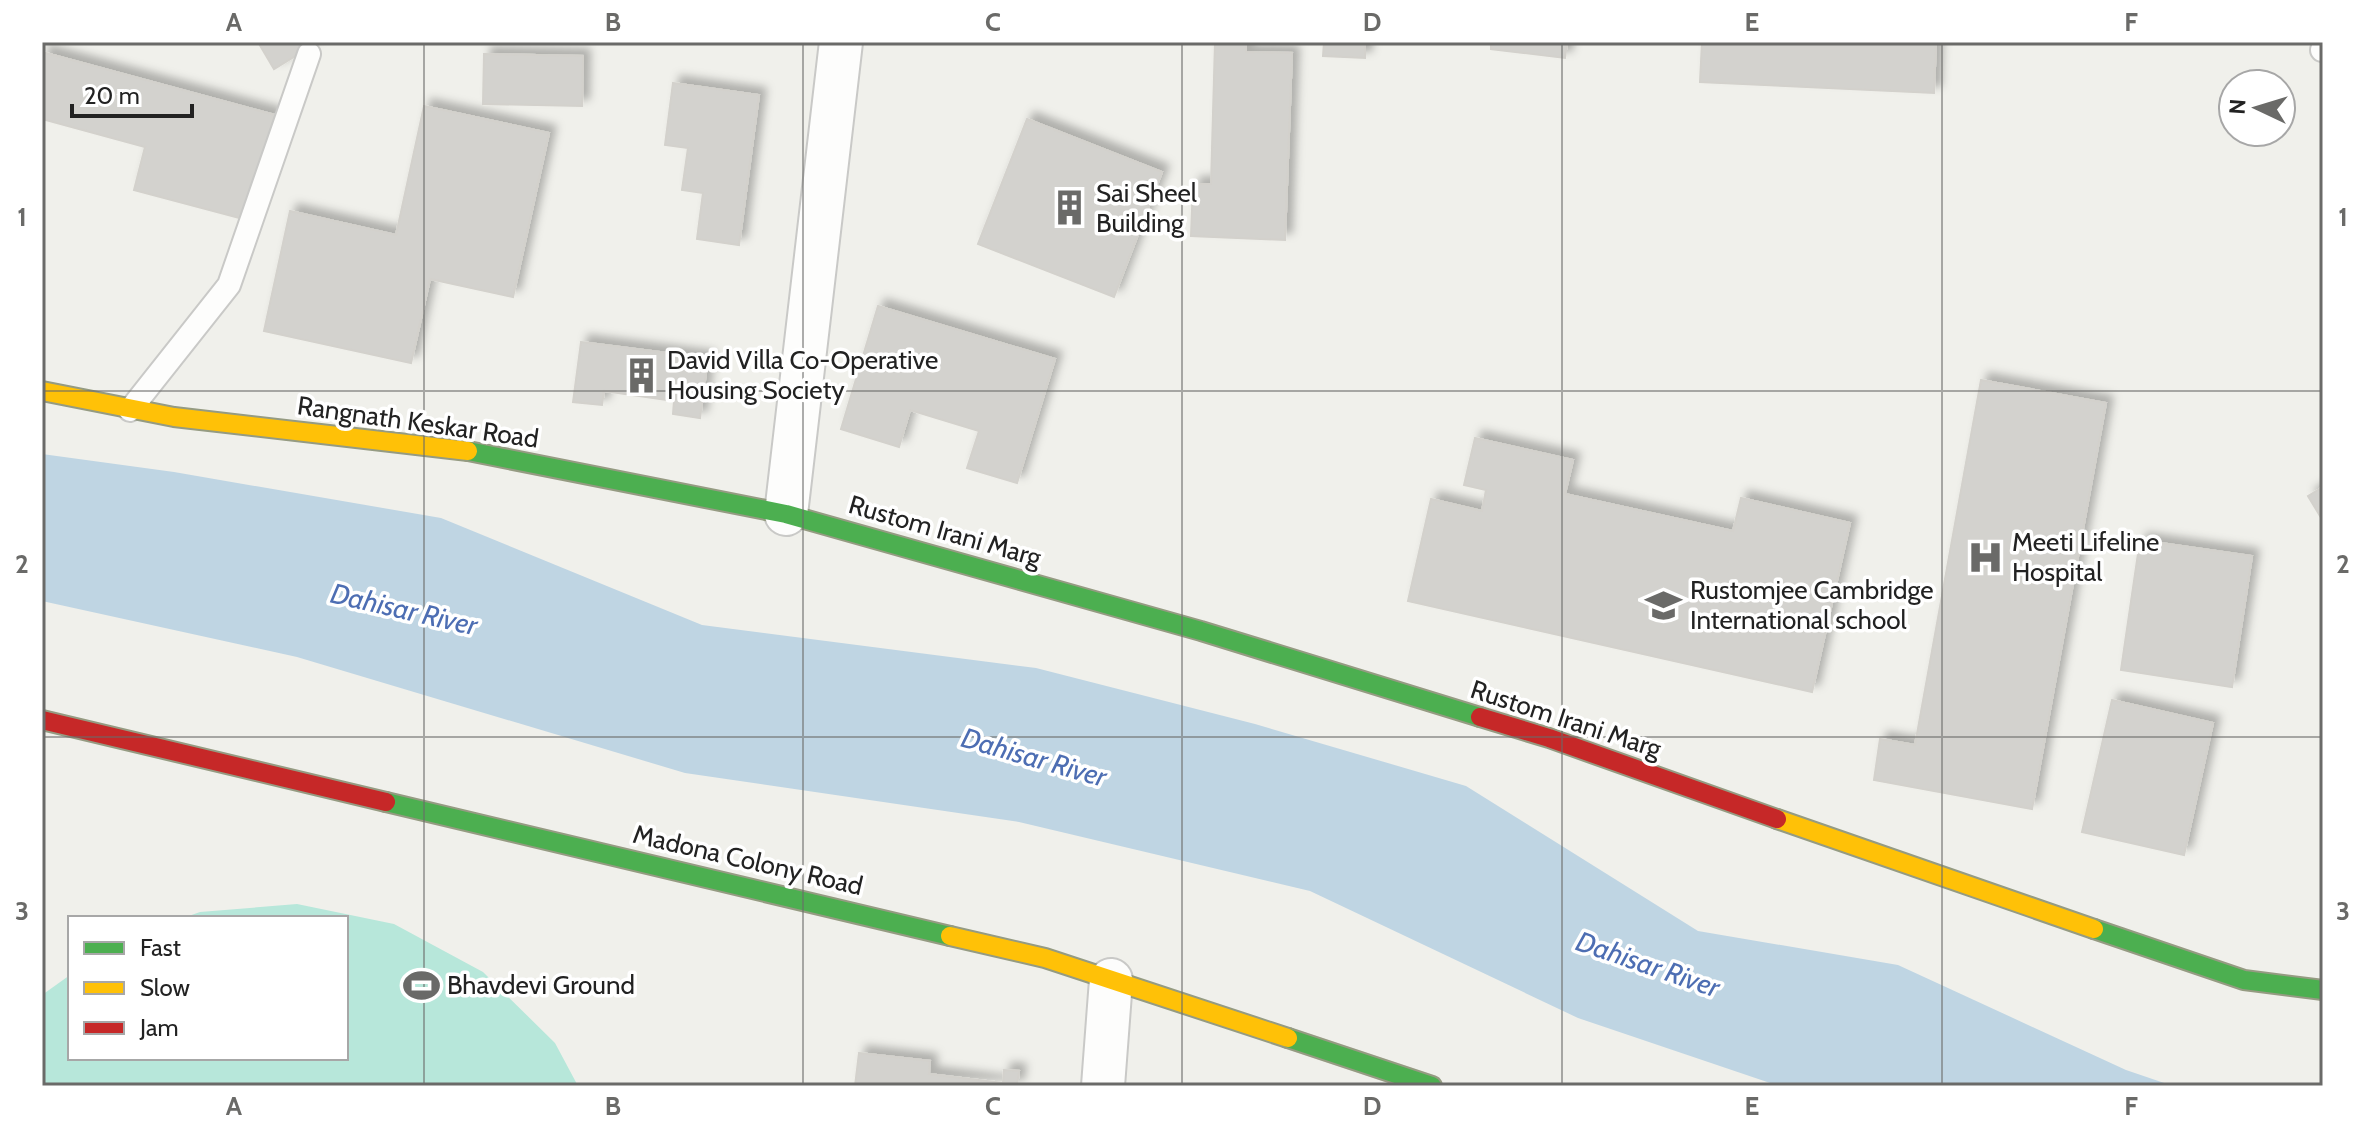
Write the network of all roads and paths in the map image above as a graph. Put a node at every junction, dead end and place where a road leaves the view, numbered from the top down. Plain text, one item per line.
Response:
1 (841, 42) edge
2 (309, 54) dead end
3 (42, 391) edge
4 (130, 410) junction
5 (786, 514) junction
6 (42, 720) edge
7 (1111, 980) junction
8 (2323, 990) edge
9 (1103, 1086) edge
10 (1432, 1086) edge

1 - 5 street
2 - 4 lane
3 - 4 street, Rangnath Keskar Road
4 - 5 street, Rangnath Keskar Road
5 - 8 street, Rustom Irani Marg
6 - 7 street, Madona Colony Road
7 - 9 street
7 - 10 street, Madona Colony Road

